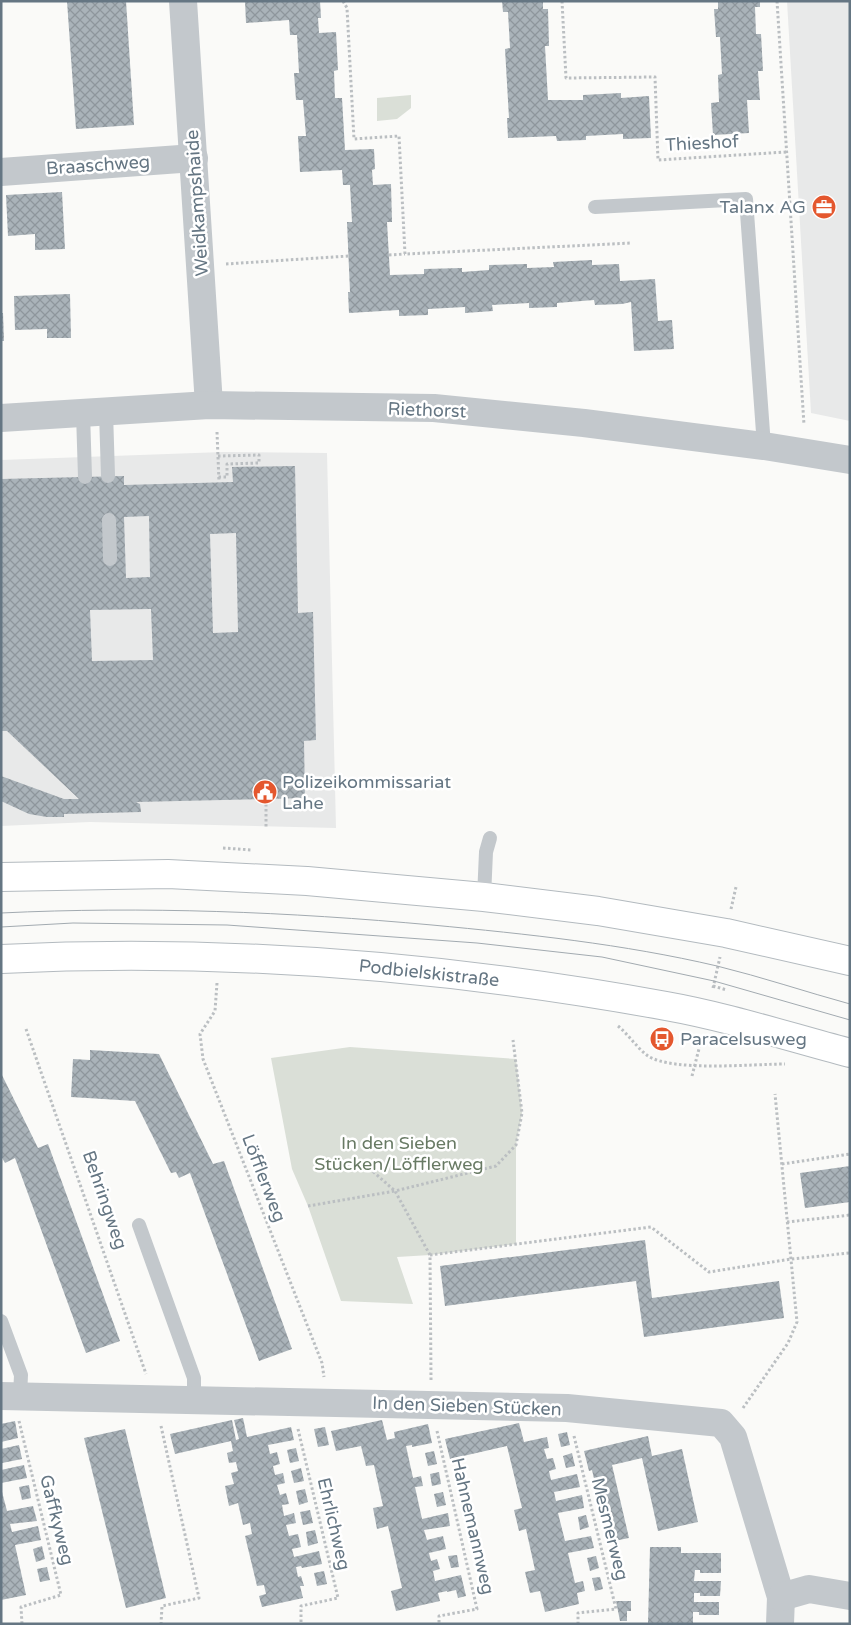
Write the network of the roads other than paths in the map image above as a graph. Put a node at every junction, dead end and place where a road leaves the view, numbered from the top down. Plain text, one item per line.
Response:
1 (183, 1) edge
2 (194, 158) junction
3 (1, 172) edge
4 (595, 207) dead end
5 (210, 405) junction
6 (95, 412) junction
7 (1, 418) edge
8 (764, 446) junction
9 (850, 460) edge
10 (108, 476) dead end
11 (85, 477) dead end
12 (109, 520) dead end
13 (110, 559) dead end
14 (490, 838) dead end
15 (1, 877) edge
16 (484, 897) junction
17 (1, 959) edge
18 (850, 961) edge
19 (850, 1053) edge
20 (139, 1225) dead end
21 (1, 1320) edge
22 (12, 1396) edge
23 (194, 1399) junction
24 (850, 1596) edge
25 (781, 1597) junction
26 (780, 1624) edge

1 - 2 street, Weidkampshaide
2 - 3 street, Braaschweg
2 - 5 street, Weidkampshaide
4 - 8 lane
5 - 6 street, Riethorst
5 - 8 street, Riethorst
6 - 7 street, Riethorst
6 - 10 lane
6 - 11 lane
8 - 9 street, Riethorst
12 - 13 lane
14 - 16 lane
15 - 16 main road
16 - 18 main road
17 - 19 main road, Podbielskistraße
20 - 23 lane, Behringweg
21 - 22 lane
22 - 23 street, In den Sieben Stücken
23 - 25 street, In den Sieben Stücken
24 - 25 street
25 - 26 street

